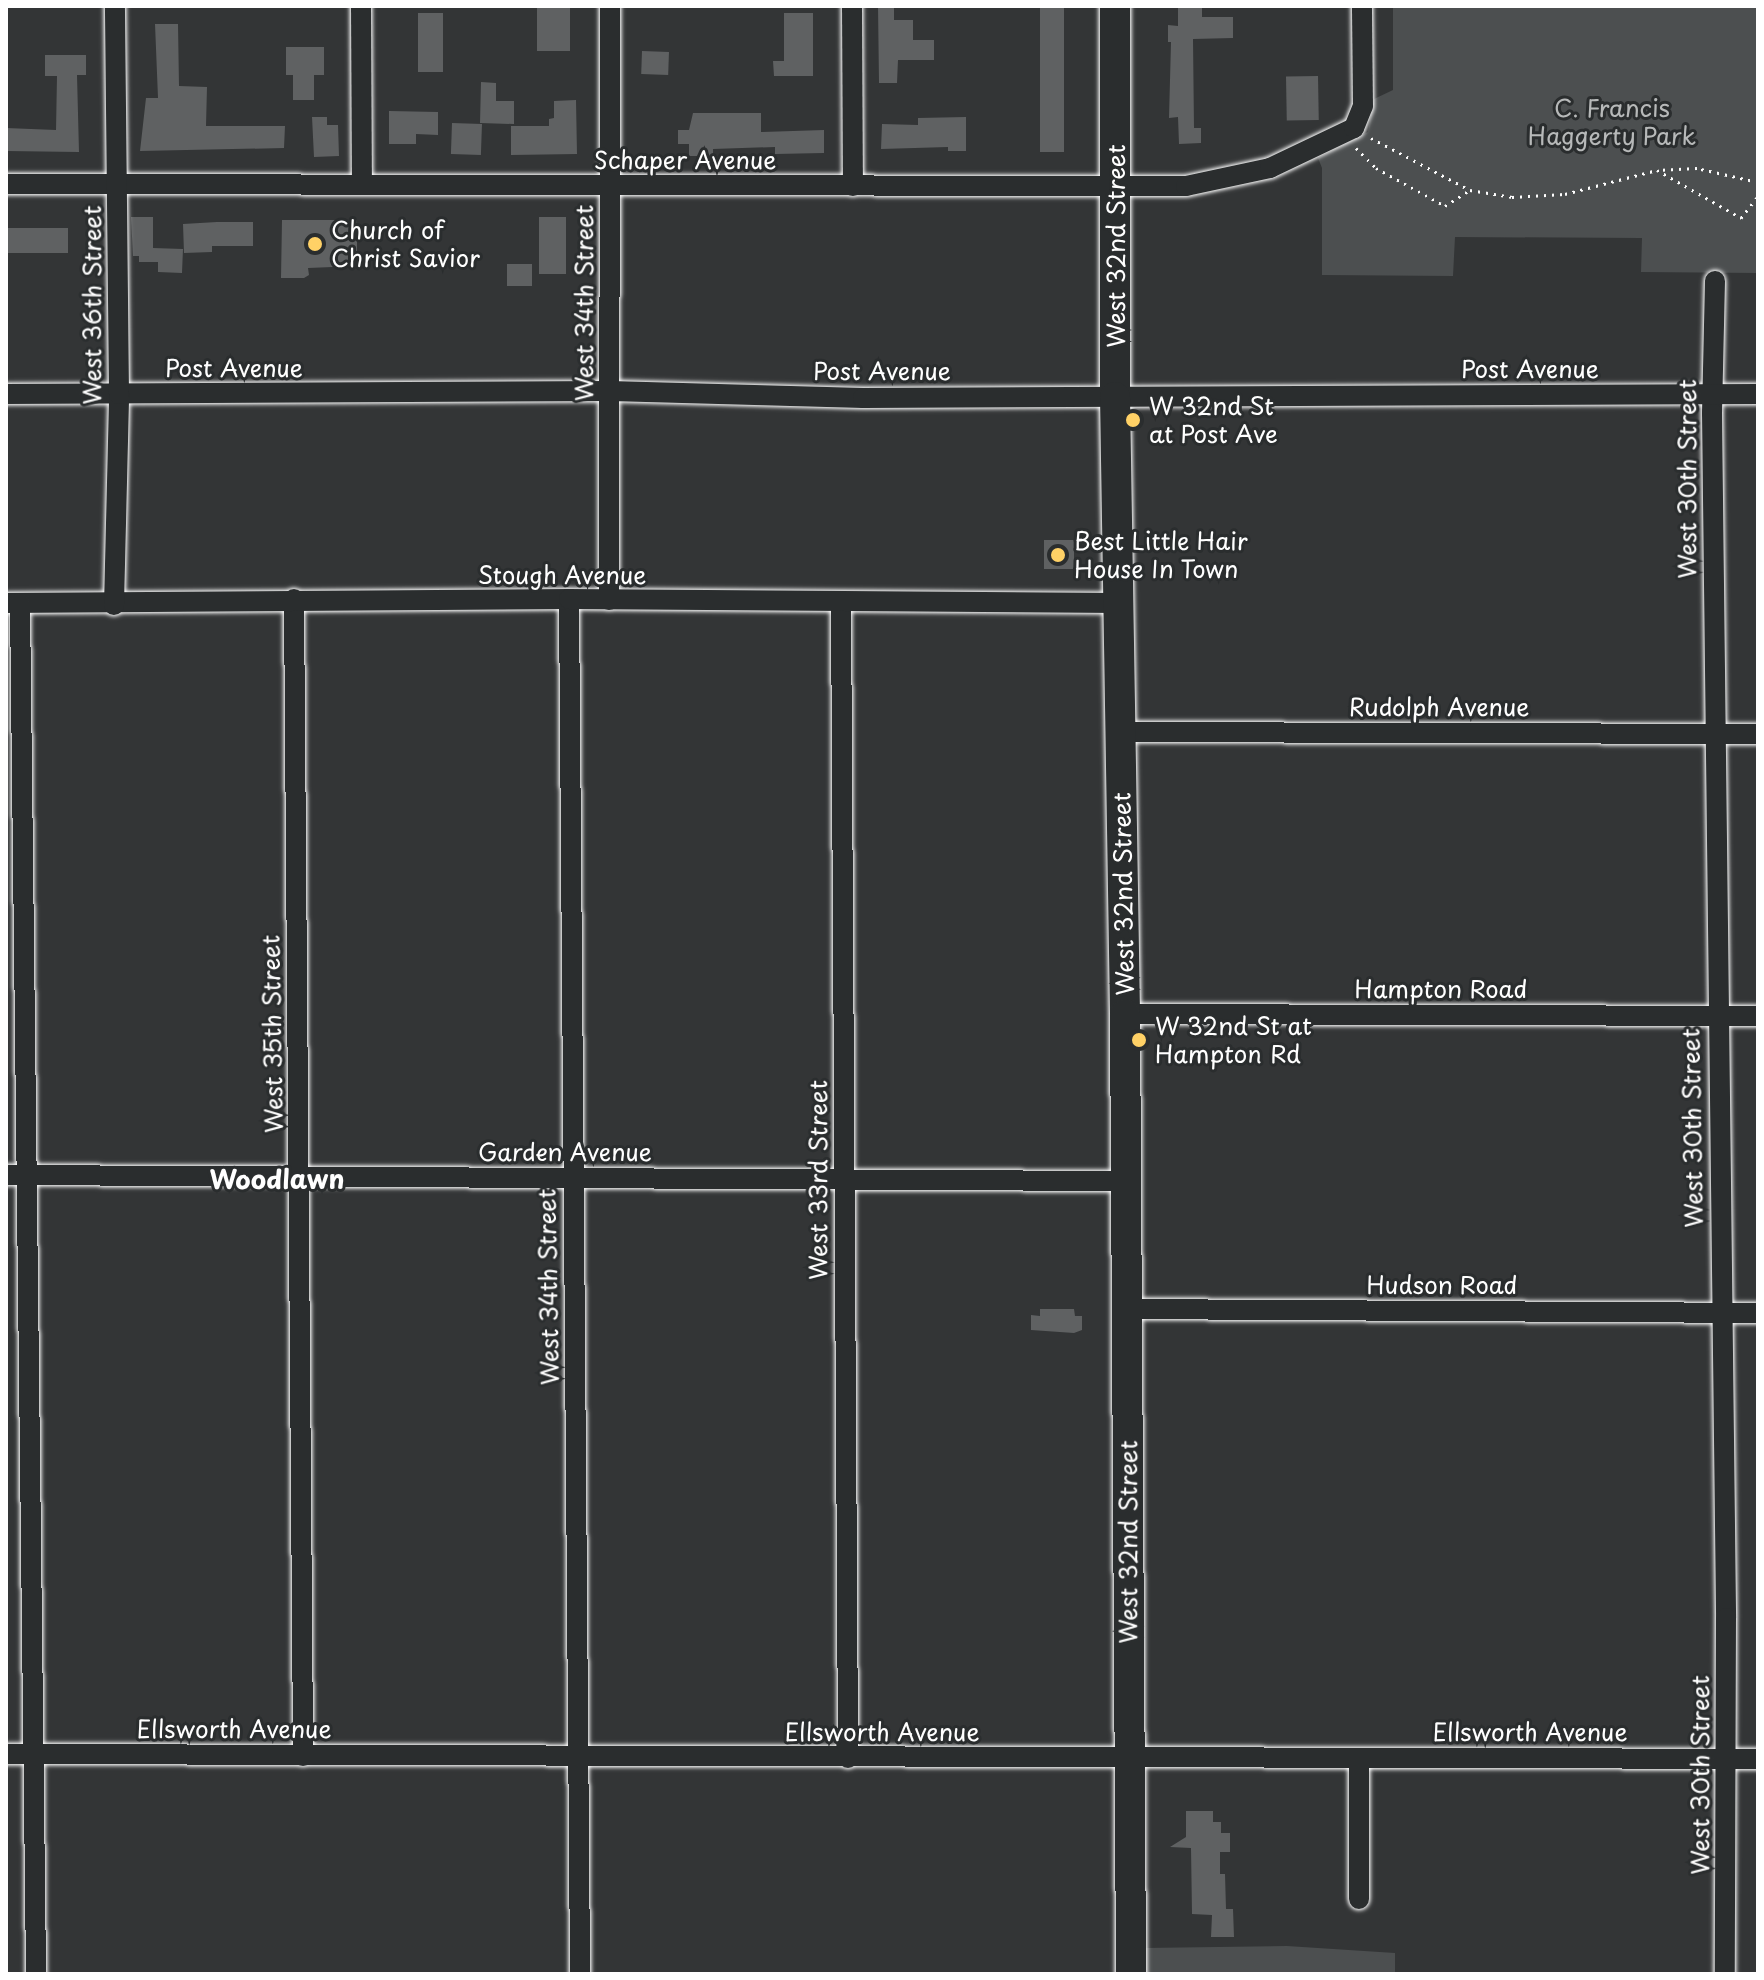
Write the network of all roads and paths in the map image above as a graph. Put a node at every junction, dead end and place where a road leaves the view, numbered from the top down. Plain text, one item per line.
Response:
1 (115, 6) edge
2 (361, 6) edge
3 (610, 6) edge
4 (852, 6) edge
5 (1115, 6) edge
6 (1362, 6) edge
7 (1359, 137) junction
8 (1657, 170) junction
9 (1758, 182) edge
10 (362, 183) junction
11 (6, 184) edge
12 (117, 185) junction
13 (610, 186) junction
14 (853, 186) junction
15 (1117, 188) junction
16 (1470, 190) junction
17 (1758, 196) edge
18 (1715, 281) dead end
19 (610, 391) junction
20 (6, 394) edge
21 (119, 394) junction
22 (1712, 394) junction
23 (1758, 394) edge
24 (1115, 397) junction
25 (294, 599) junction
26 (569, 599) junction
27 (609, 600) junction
28 (841, 602) junction
29 (13, 603) edge
30 (1118, 603) junction
31 (114, 605) junction
32 (1120, 732) junction
33 (1715, 734) junction
34 (1758, 734) edge
35 (1125, 1014) junction
36 (1717, 1016) junction
37 (1758, 1016) edge
38 (6, 1175) edge
39 (28, 1175) junction
40 (301, 1178) junction
41 (844, 1178) junction
42 (572, 1179) junction
43 (1124, 1181) junction
44 (1126, 1309) junction
45 (1720, 1313) junction
46 (1758, 1313) edge
47 (6, 1754) edge
48 (34, 1754) junction
49 (580, 1754) junction
50 (303, 1756) junction
51 (848, 1758) junction
52 (1359, 1758) junction
53 (1130, 1759) junction
54 (1726, 1759) junction
55 (1758, 1759) edge
56 (1359, 1899) dead end
57 (36, 1974) edge
58 (580, 1974) edge
59 (1131, 1974) edge
60 (1725, 1974) edge

1 - 12 street, West 36th Street
2 - 10 street
3 - 13 street, West 34th Street
4 - 14 street
5 - 15 street, West 32nd Street
6 - 7 street
7 - 15 street, Schaper Avenue
7 - 16 path
7 - 16 path
8 - 9 path
8 - 16 path
8 - 17 path
10 - 12 street, Schaper Avenue
10 - 13 street, Schaper Avenue
11 - 12 street, Schaper Avenue
12 - 21 street, West 36th Street
13 - 14 street, Schaper Avenue
13 - 19 street, West 34th Street
14 - 15 street, Schaper Avenue
15 - 24 street, West 32nd Street
18 - 22 street, West 30th Street
19 - 21 street, Post Avenue
19 - 24 street, Post Avenue
19 - 27 street, West 34th Street
20 - 21 street, Post Avenue
21 - 31 street, West 36th Street
22 - 23 street, Post Avenue
22 - 24 street, Post Avenue
22 - 33 street, West 30th Street
24 - 30 street, West 32nd Street
25 - 26 street, Stough Avenue
25 - 31 street, Stough Avenue
25 - 40 street, West 35th Street
26 - 27 street, Stough Avenue
26 - 42 street, West 34th Street
27 - 28 street, Stough Avenue
28 - 30 street, Stough Avenue
28 - 41 street, West 33rd Street
29 - 31 street, Stough Avenue
29 - 39 street
30 - 32 street, West 32nd Street
32 - 33 street, Rudolph Avenue
32 - 35 street, West 32nd Street
33 - 34 street, Rudolph Avenue
33 - 36 street, West 30th Street
35 - 36 street, Hampton Road
35 - 43 street, West 32nd Street
36 - 37 street, Hampton Road
36 - 45 street, West 30th Street
38 - 39 street, Garden Avenue
39 - 40 street, Garden Avenue
39 - 48 street
40 - 42 street, Garden Avenue
40 - 50 street, West 35th Street
41 - 42 street, Garden Avenue
41 - 43 street, Garden Avenue
41 - 51 street, West 33rd Street
42 - 49 street, West 34th Street
43 - 44 street, West 32nd Street
44 - 45 street, Hudson Road
44 - 53 street, West 32nd Street
45 - 46 street, Hudson Road
45 - 54 street, West 30th Street
47 - 48 street, Ellsworth Avenue
48 - 50 street, Ellsworth Avenue
48 - 57 street
49 - 50 street, Ellsworth Avenue
49 - 51 street, Ellsworth Avenue
49 - 58 street, West 34th Street
51 - 53 street, Ellsworth Avenue
52 - 53 street, Ellsworth Avenue
52 - 54 street, Ellsworth Avenue
52 - 56 street
53 - 59 street, West 32nd Street
54 - 55 street, Ellsworth Avenue
54 - 60 street, West 30th Street

